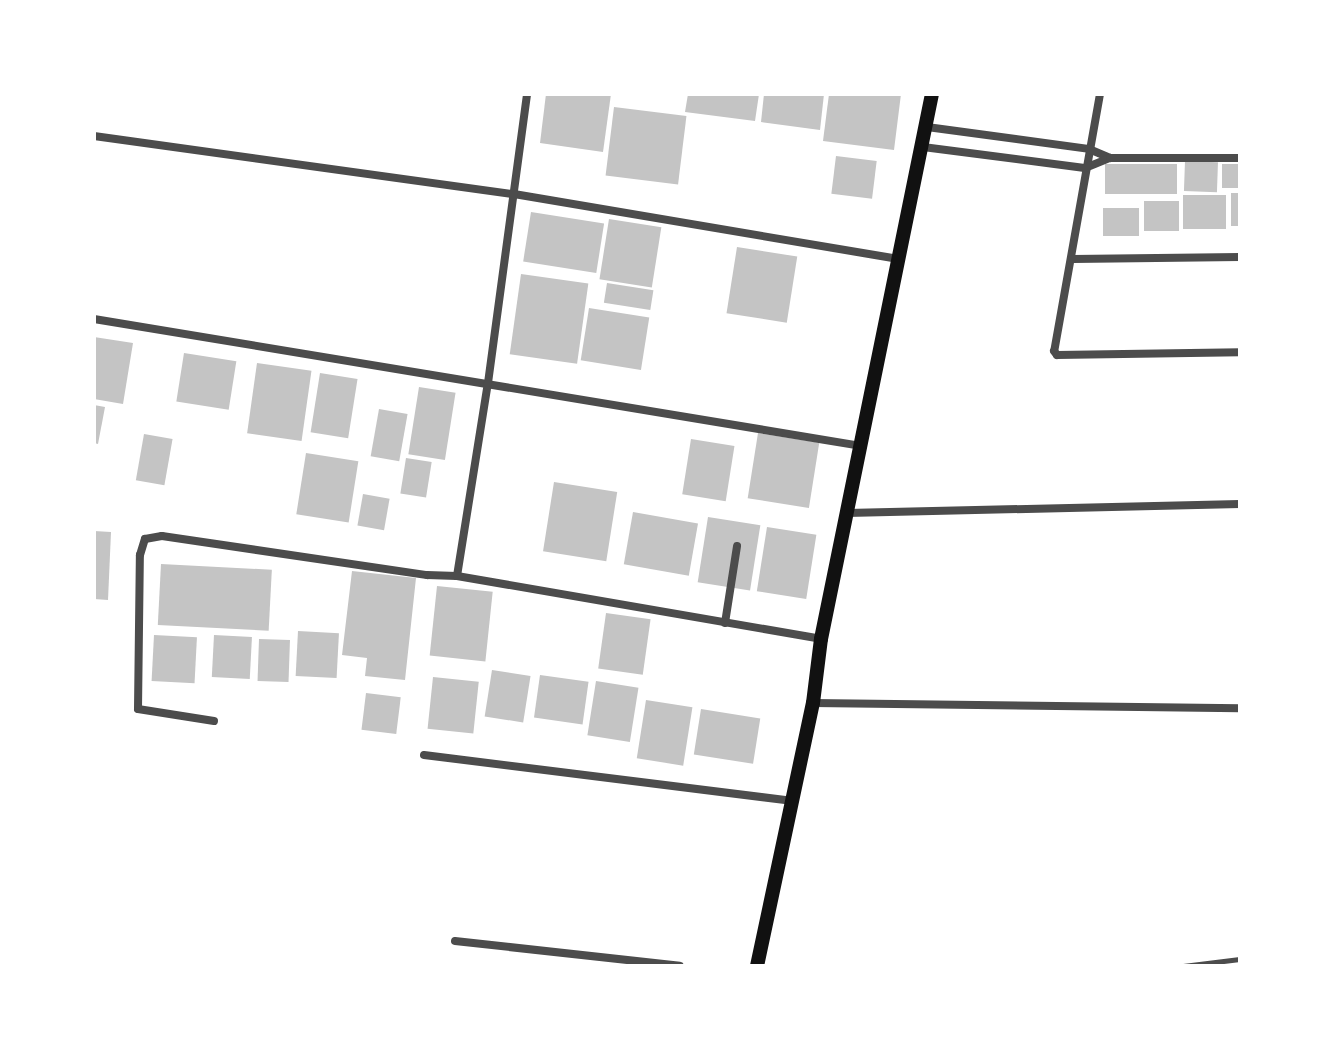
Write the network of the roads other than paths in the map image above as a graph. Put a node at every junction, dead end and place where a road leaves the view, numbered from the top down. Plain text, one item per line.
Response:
1 (527, 94) edge
2 (932, 94) edge
3 (1100, 94) edge
4 (927, 127) junction
5 (94, 136) edge
6 (923, 147) junction
7 (1089, 149) junction
8 (1110, 158) junction
9 (1240, 158) edge
10 (1085, 168) junction
11 (514, 194) junction
12 (1240, 257) edge
13 (900, 259) junction
14 (1073, 259) junction
15 (94, 319) edge
16 (1240, 352) edge
17 (488, 383) junction
18 (862, 446) junction
19 (1240, 504) edge
20 (847, 513) junction
21 (737, 546) dead end
22 (457, 576) junction
23 (725, 623) junction
24 (821, 639) junction
25 (813, 703) junction
26 (1240, 708) edge
27 (214, 721) dead end
28 (424, 755) dead end
29 (793, 801) junction
30 (455, 941) dead end
31 (1240, 959) edge
32 (680, 966) edge
33 (757, 966) edge
34 (1183, 966) edge

1 - 11 street
2 - 4 main road
3 - 7 street
4 - 6 main road
4 - 7 street
5 - 11 street
6 - 10 street
6 - 13 main road
7 - 8 street
7 - 10 street
8 - 9 street
8 - 10 street
10 - 14 street
11 - 13 street
11 - 17 street
12 - 14 street
13 - 18 main road
14 - 16 street
15 - 17 street
17 - 18 street
17 - 22 street
18 - 20 main road
19 - 20 street
20 - 24 main road
21 - 23 street
22 - 23 street
22 - 27 street
23 - 24 street
24 - 25 main road
25 - 26 street
25 - 29 main road
28 - 29 street
29 - 33 main road
30 - 32 street
31 - 34 lane

